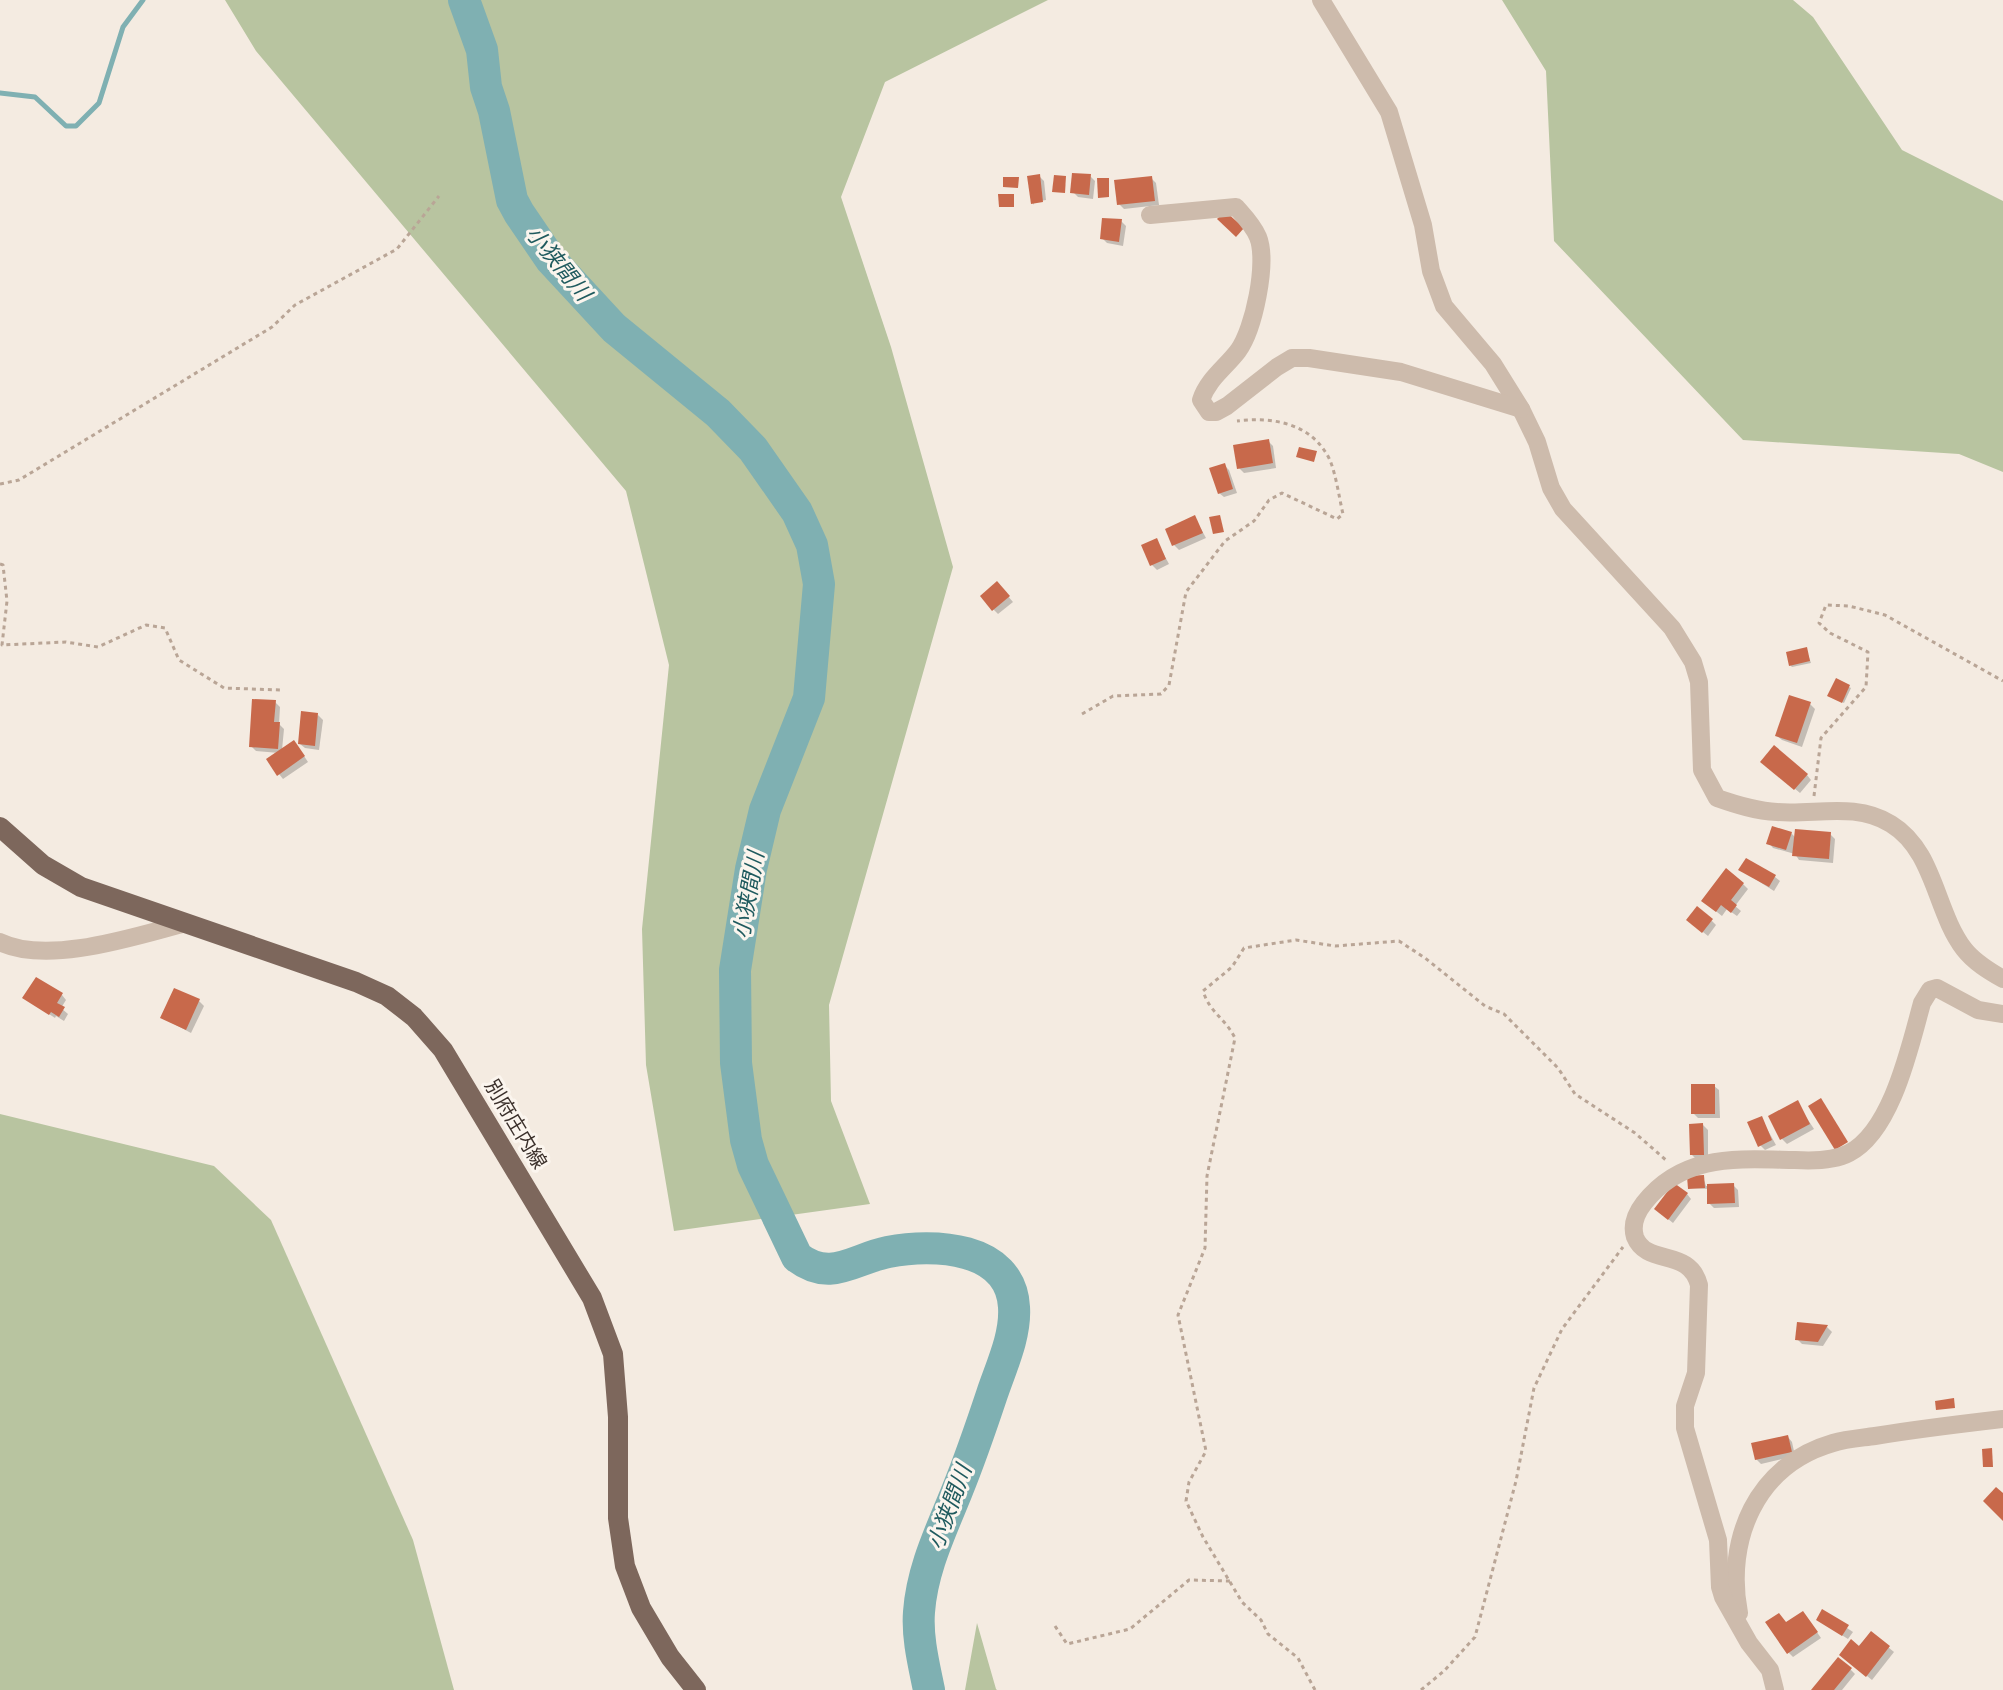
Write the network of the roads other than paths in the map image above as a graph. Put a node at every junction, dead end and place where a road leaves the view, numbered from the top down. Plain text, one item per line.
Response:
1 (1321, 0) edge
2 (1150, 215) dead end
3 (1521, 409) junction
4 (0, 827) edge
5 (182, 924) junction
6 (0, 942) edge
7 (2003, 979) edge
8 (2003, 1014) edge
9 (2003, 1419) edge
10 (1741, 1624) junction
11 (696, 1690) edge
12 (1775, 1690) edge

1 - 3 street
2 - 3 street
3 - 7 street
4 - 5 main road, 別府庄内線
5 - 6 street
5 - 11 main road, 別府庄内線
8 - 10 street
9 - 10 street
10 - 12 street

